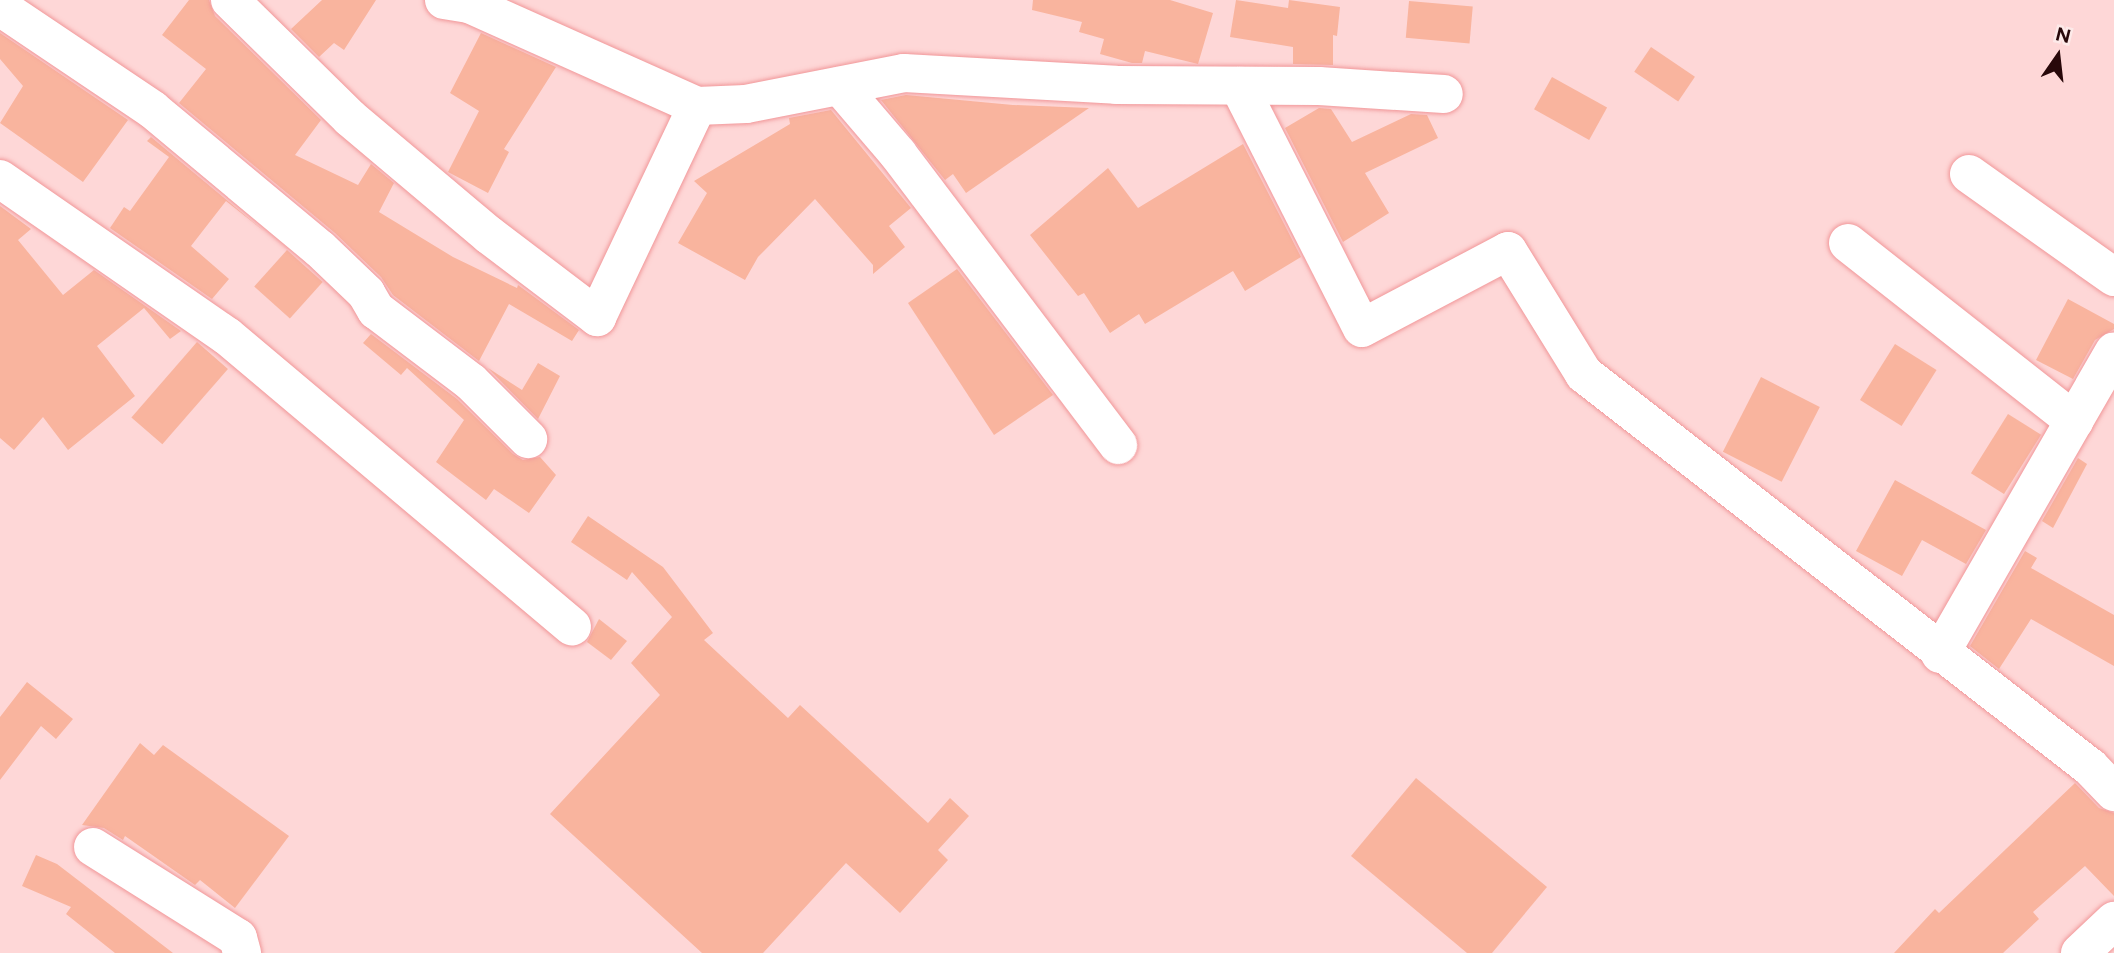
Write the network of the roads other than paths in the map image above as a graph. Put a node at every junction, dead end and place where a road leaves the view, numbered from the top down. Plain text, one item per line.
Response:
1 (230, 0) edge
2 (444, 0) edge
3 (0, 7) edge
4 (840, 86) junction
5 (1238, 86) junction
6 (1444, 94) dead end
7 (696, 106) junction
8 (1969, 174) dead end
9 (0, 178) edge
10 (1848, 243) dead end
11 (2114, 277) edge
12 (2114, 351) edge
13 (2074, 421) junction
14 (528, 439) dead end
15 (1118, 444) dead end
16 (572, 628) dead end
17 (1940, 654) junction
18 (2114, 792) edge
19 (93, 847) dead end
20 (242, 953) edge

1 - 7 street
2 - 7 street
3 - 14 street
4 - 5 street
4 - 7 street
4 - 15 street
5 - 6 street
5 - 17 street
8 - 11 street
9 - 16 street
10 - 13 street
12 - 13 street
13 - 17 street
17 - 18 street
19 - 20 street

